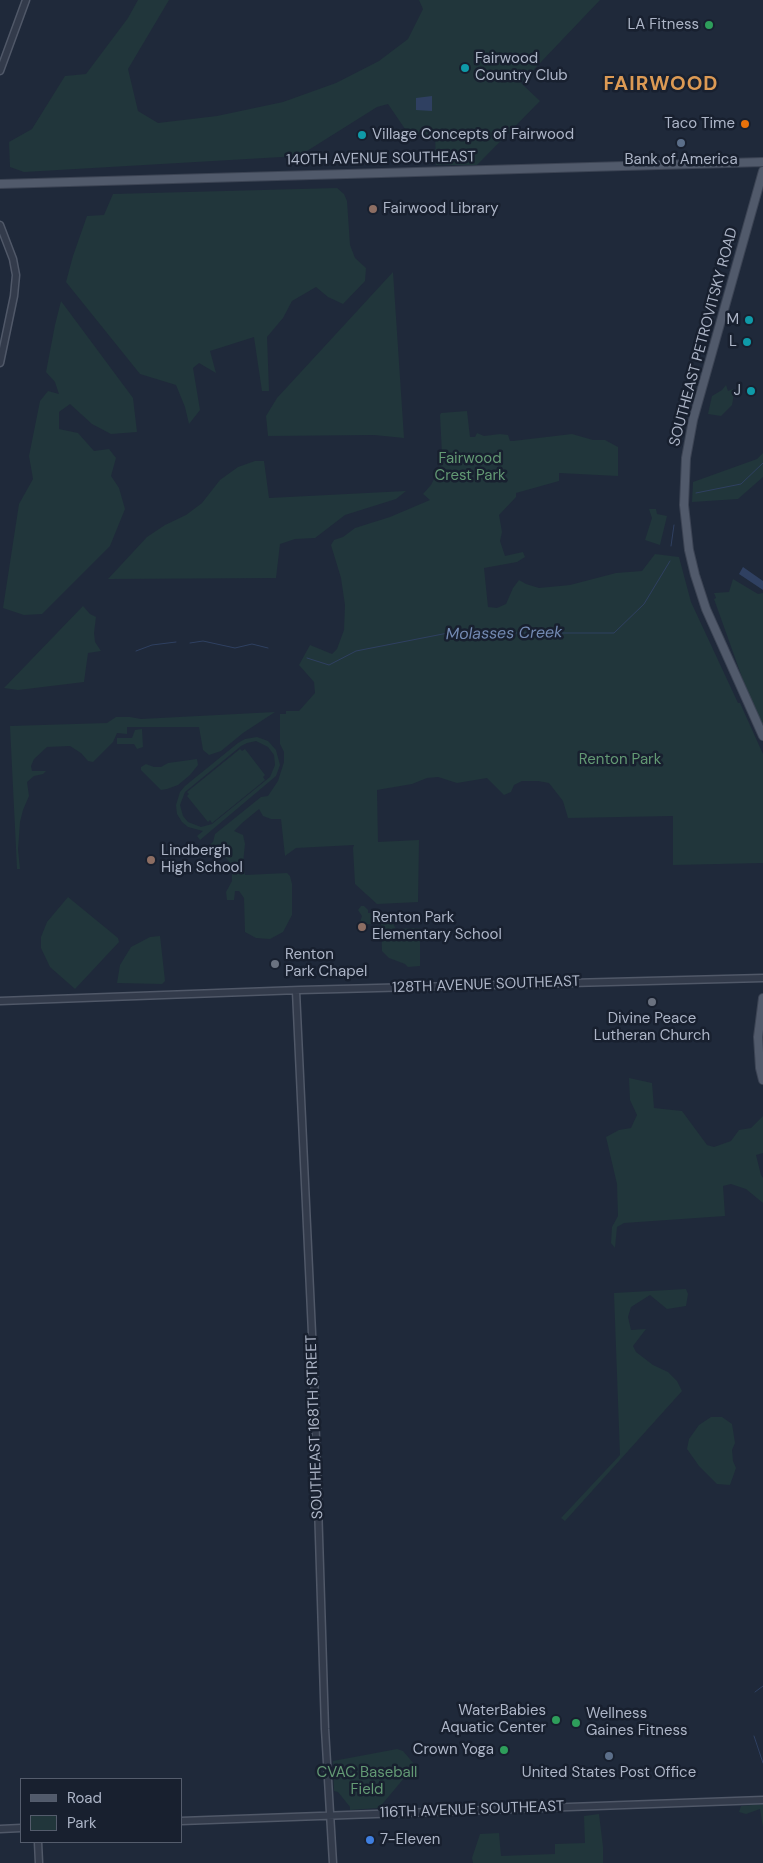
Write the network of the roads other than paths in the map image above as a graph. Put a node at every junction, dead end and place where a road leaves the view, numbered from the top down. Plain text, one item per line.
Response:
1 (26, 0) edge
2 (0, 71) edge
3 (763, 162) edge
4 (763, 171) edge
5 (0, 184) edge
6 (0, 225) edge
7 (0, 363) edge
8 (763, 736) edge
9 (763, 978) edge
10 (296, 991) junction
11 (763, 998) edge
12 (0, 1001) edge
13 (763, 1080) edge
14 (763, 1800) edge
15 (330, 1815) junction
16 (182, 1821) edge
17 (20, 1828) edge
18 (0, 1829) edge
19 (38, 1843) edge
20 (39, 1863) edge
21 (333, 1863) edge

1 - 2 street
3 - 5 main road, 140TH AVENUE SOUTHEAST
4 - 8 main road, SOUTHEAST PETROVITSKY ROAD
6 - 7 street
9 - 10 street, 128TH AVENUE SOUTHEAST
10 - 12 street, 128TH AVENUE SOUTHEAST
10 - 15 street, SOUTHEAST 168TH STREET
11 - 13 main road
14 - 15 street, 116TH AVENUE SOUTHEAST
15 - 16 street, 116TH AVENUE SOUTHEAST
15 - 21 street, SOUTHEAST 168TH STREET
17 - 18 street
19 - 20 street

